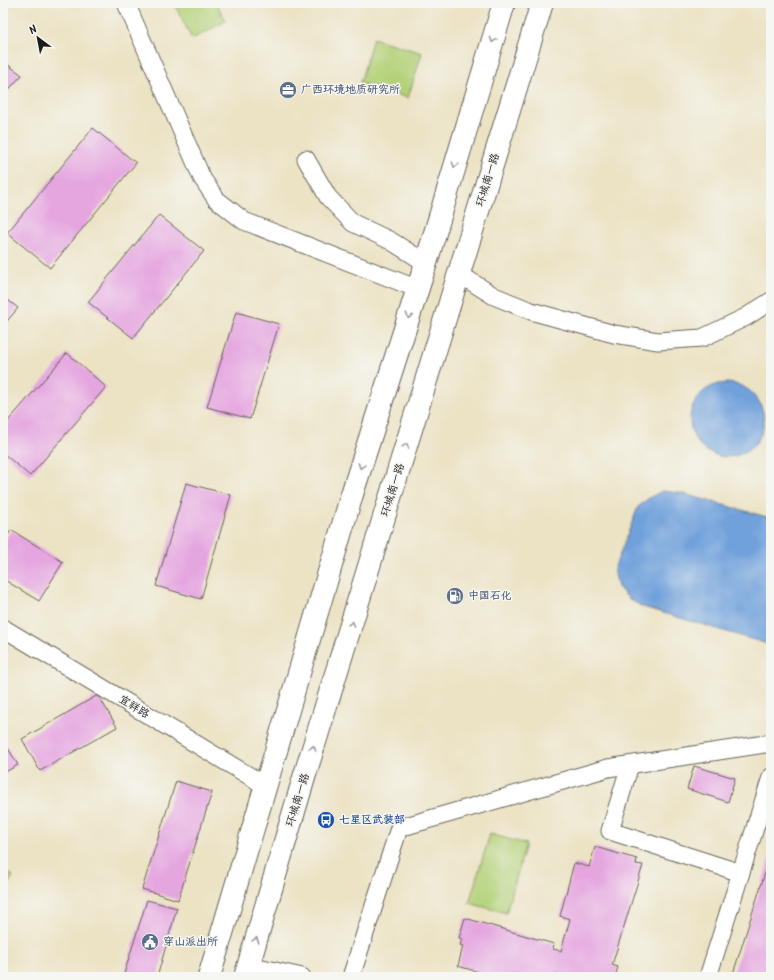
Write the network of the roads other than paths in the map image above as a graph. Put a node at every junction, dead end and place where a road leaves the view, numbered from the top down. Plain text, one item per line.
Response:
1 (126, 3) edge
2 (504, 3) edge
3 (542, 3) edge
4 (306, 159) dead end
5 (426, 263) junction
6 (459, 274) junction
7 (418, 289) junction
8 (771, 301) edge
9 (3, 628) edge
10 (771, 742) edge
11 (630, 765) junction
12 (771, 777) edge
13 (266, 786) junction
14 (741, 873) junction
15 (247, 971) edge
16 (209, 977) edge
17 (302, 977) edge
18 (352, 977) edge
19 (708, 977) edge

1 - 7 street
2 -> 5 main road
3 - 6 main road, 环城南一路
4 - 5 street
5 - 7 main road
6 - 8 street
15 -> 6 main road, 环城南一路
7 -> 13 main road
9 - 13 street, 宜祥路
10 - 11 street
11 - 14 street
11 - 18 street
12 - 14 street
13 - 16 main road
14 - 19 street
15 - 17 street

